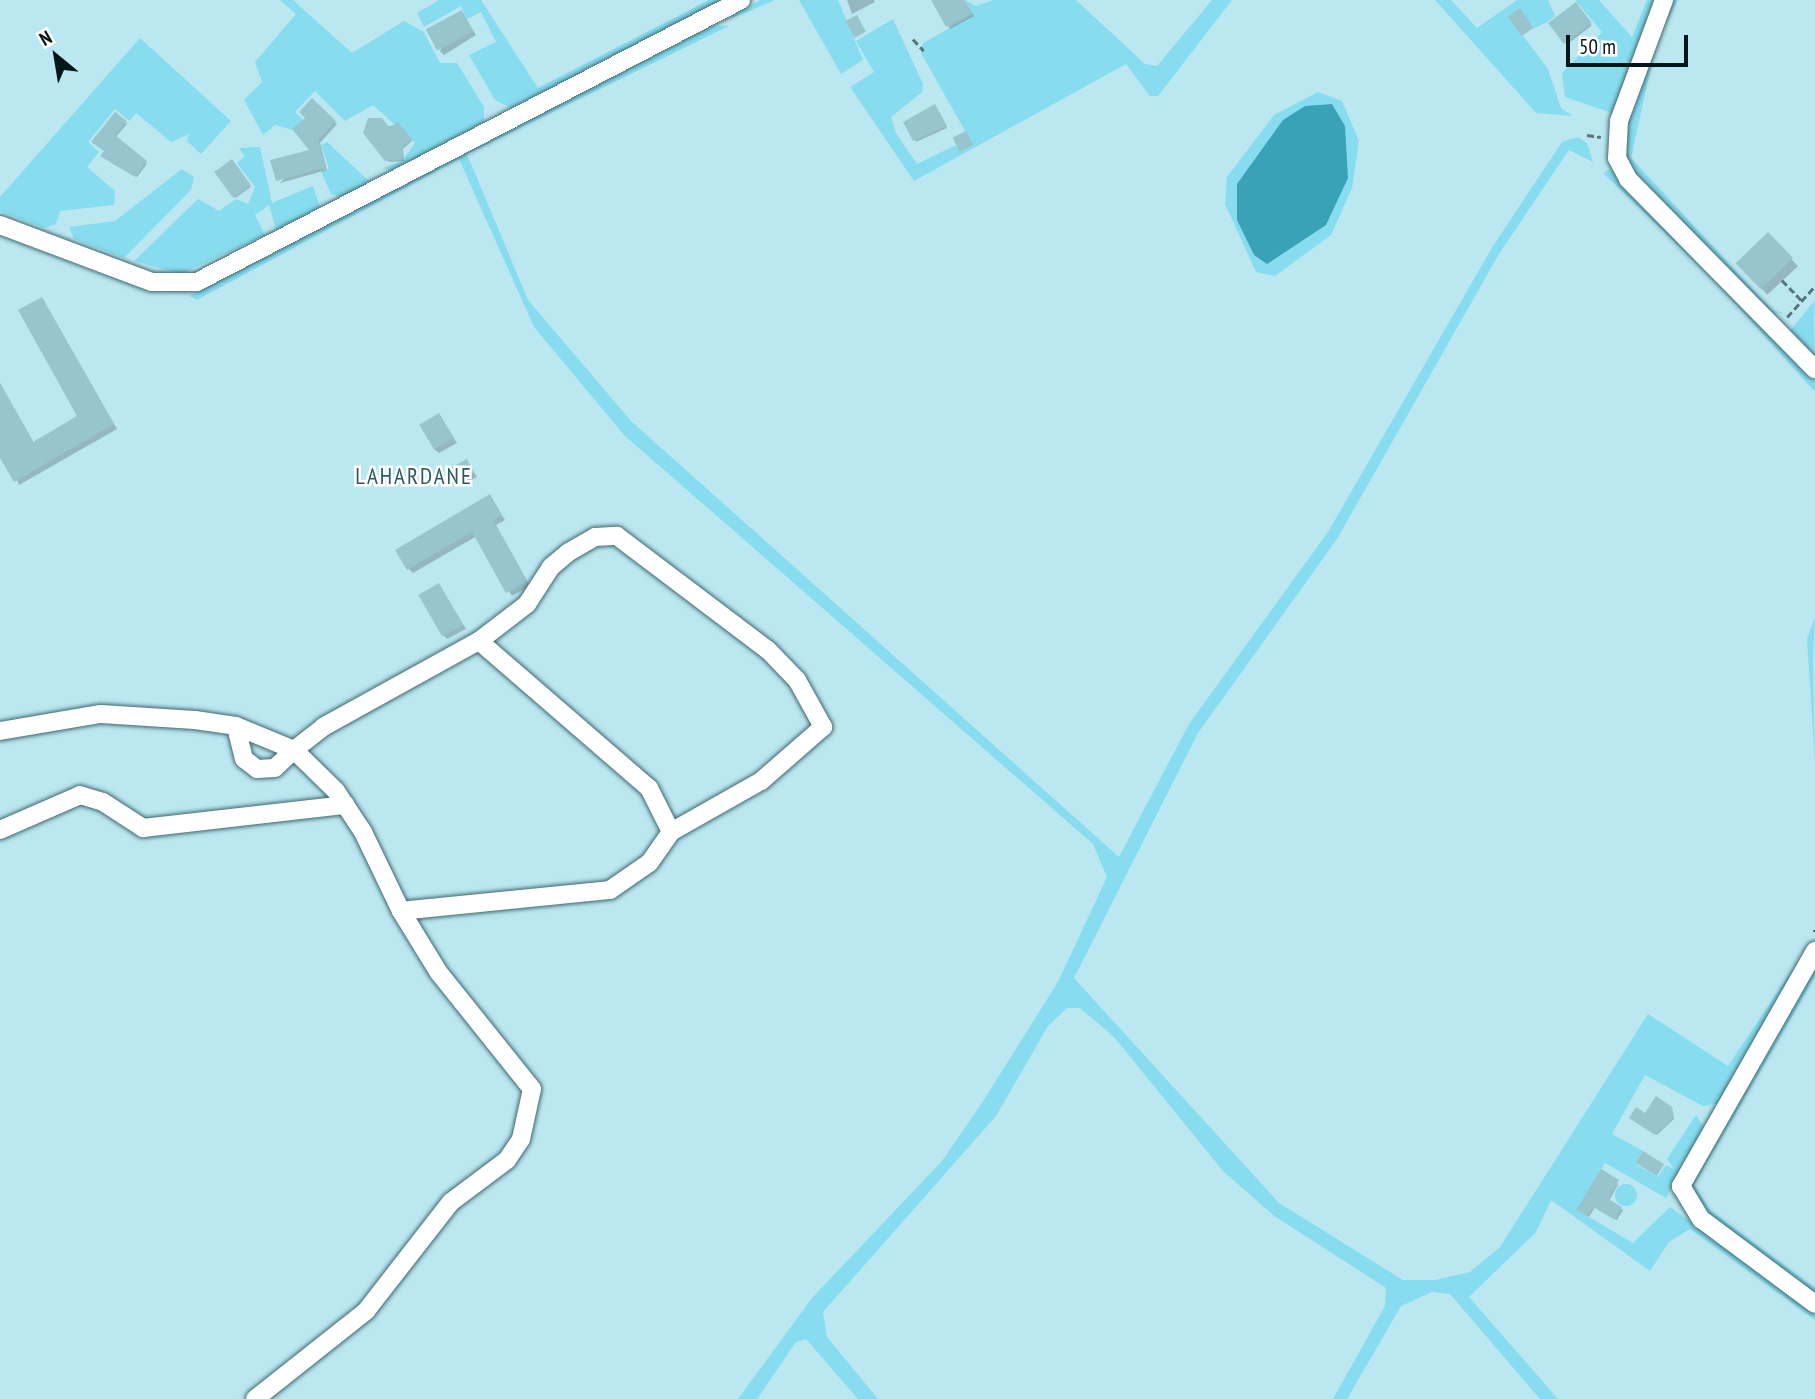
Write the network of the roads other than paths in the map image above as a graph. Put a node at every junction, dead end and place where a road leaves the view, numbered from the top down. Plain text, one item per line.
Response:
1 (741, 0) edge
2 (1664, 0) edge
3 (0, 225) edge
4 (1815, 369) edge
5 (479, 641) junction
6 (236, 726) junction
7 (0, 731) edge
8 (294, 750) junction
9 (346, 805) junction
10 (0, 830) edge
11 (671, 832) junction
12 (401, 911) junction
13 (1815, 951) edge
14 (1815, 1304) edge
15 (255, 1399) edge

1 - 3 street
2 - 4 street
5 - 8 street
5 - 11 street
5 - 11 street
6 - 7 street
6 - 8 street
6 - 8 street
8 - 9 street
9 - 10 street
9 - 12 street
11 - 12 street
12 - 15 street
13 - 14 street

